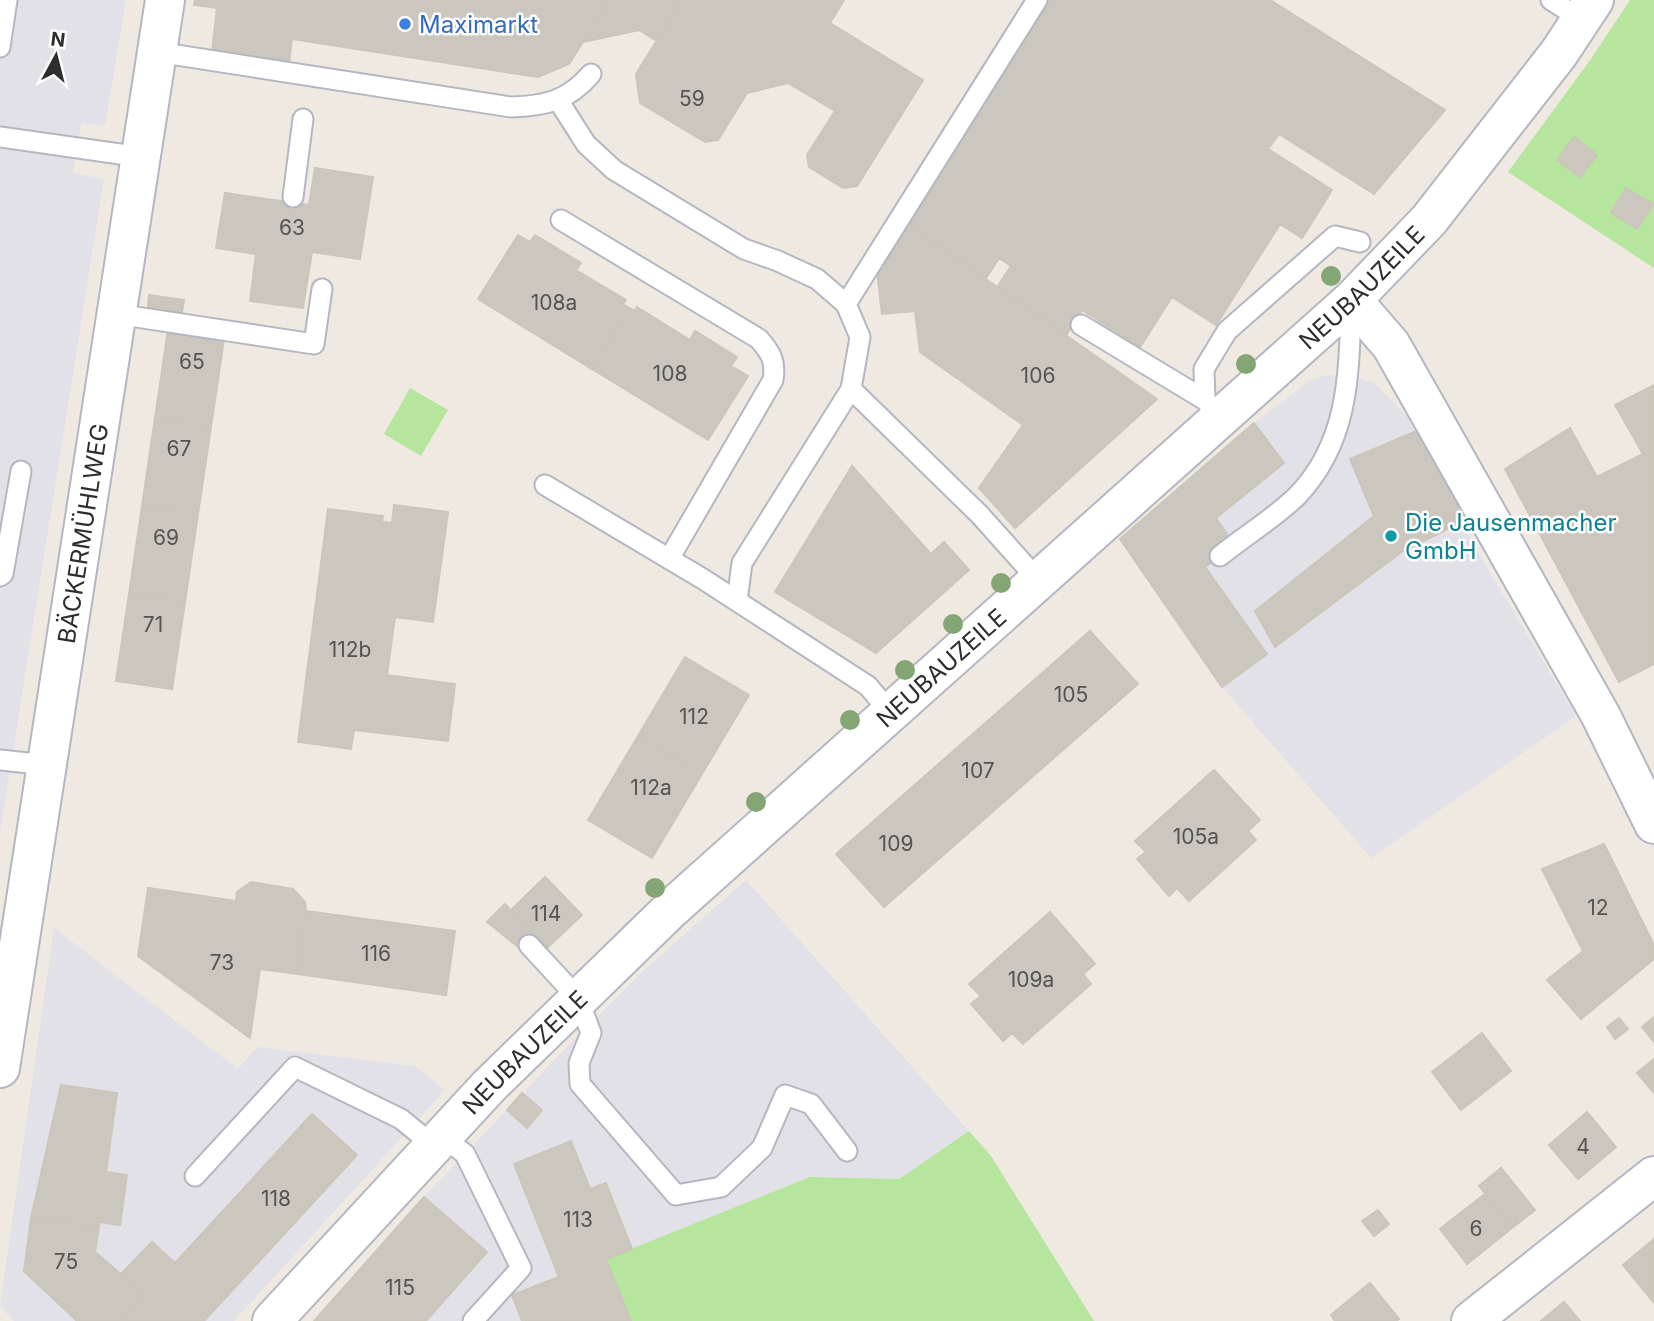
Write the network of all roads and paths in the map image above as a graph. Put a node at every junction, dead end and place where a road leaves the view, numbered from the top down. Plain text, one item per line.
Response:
1 (7, 0) edge
2 (165, 0) edge
3 (1037, 0) edge
4 (1575, 6) edge
5 (0, 47) edge
6 (157, 52) junction
7 (591, 74) dead end
8 (558, 100) junction
9 (303, 119) dead end
10 (0, 137) edge
11 (141, 157) junction
12 (293, 197) dead end
13 (561, 220) dead end
14 (1360, 242) dead end
15 (322, 289) dead end
16 (1352, 300) junction
17 (846, 304) junction
18 (116, 314) junction
19 (1081, 325) dead end
20 (851, 389) junction
21 (1213, 409) junction
22 (22, 471) dead end
23 (545, 485) dead end
24 (1220, 556) dead end
25 (669, 559) junction
26 (0, 576) edge
27 (1038, 580) junction
28 (737, 601) junction
29 (890, 712) junction
30 (0, 760) edge
31 (47, 765) junction
32 (1654, 824) edge
33 (529, 945) dead end
34 (578, 998) junction
35 (0, 1068) edge
36 (438, 1142) junction
37 (847, 1151) dead end
38 (195, 1176) dead end
39 (1654, 1176) edge
40 (272, 1321) edge
41 (473, 1321) edge
42 (1471, 1321) edge

1 - 5 lane
2 - 6 street, BÄCKERMÜHLWEG
3 - 17 lane
4 - 16 street, NEUBAUZEILE
6 - 8 lane
6 - 11 street, BÄCKERMÜHLWEG
7 - 8 lane
8 - 17 lane
9 - 12 lane
10 - 11 lane
11 - 18 street, BÄCKERMÜHLWEG
13 - 25 lane
14 - 21 lane
15 - 18 lane
16 - 21 street, NEUBAUZEILE
16 - 24 lane
16 - 32 street
17 - 20 lane
18 - 31 street, BÄCKERMÜHLWEG
19 - 21 lane
20 - 27 lane
20 - 28 lane
21 - 27 street, NEUBAUZEILE
22 - 26 lane
23 - 25 lane
25 - 28 lane
27 - 29 street, NEUBAUZEILE
28 - 29 lane
29 - 34 street, NEUBAUZEILE
30 - 31 lane
31 - 35 street, BÄCKERMÜHLWEG
33 - 34 lane
34 - 36 street, NEUBAUZEILE
34 - 37 lane
36 - 38 lane
36 - 40 street, NEUBAUZEILE
36 - 41 lane
39 - 42 street

